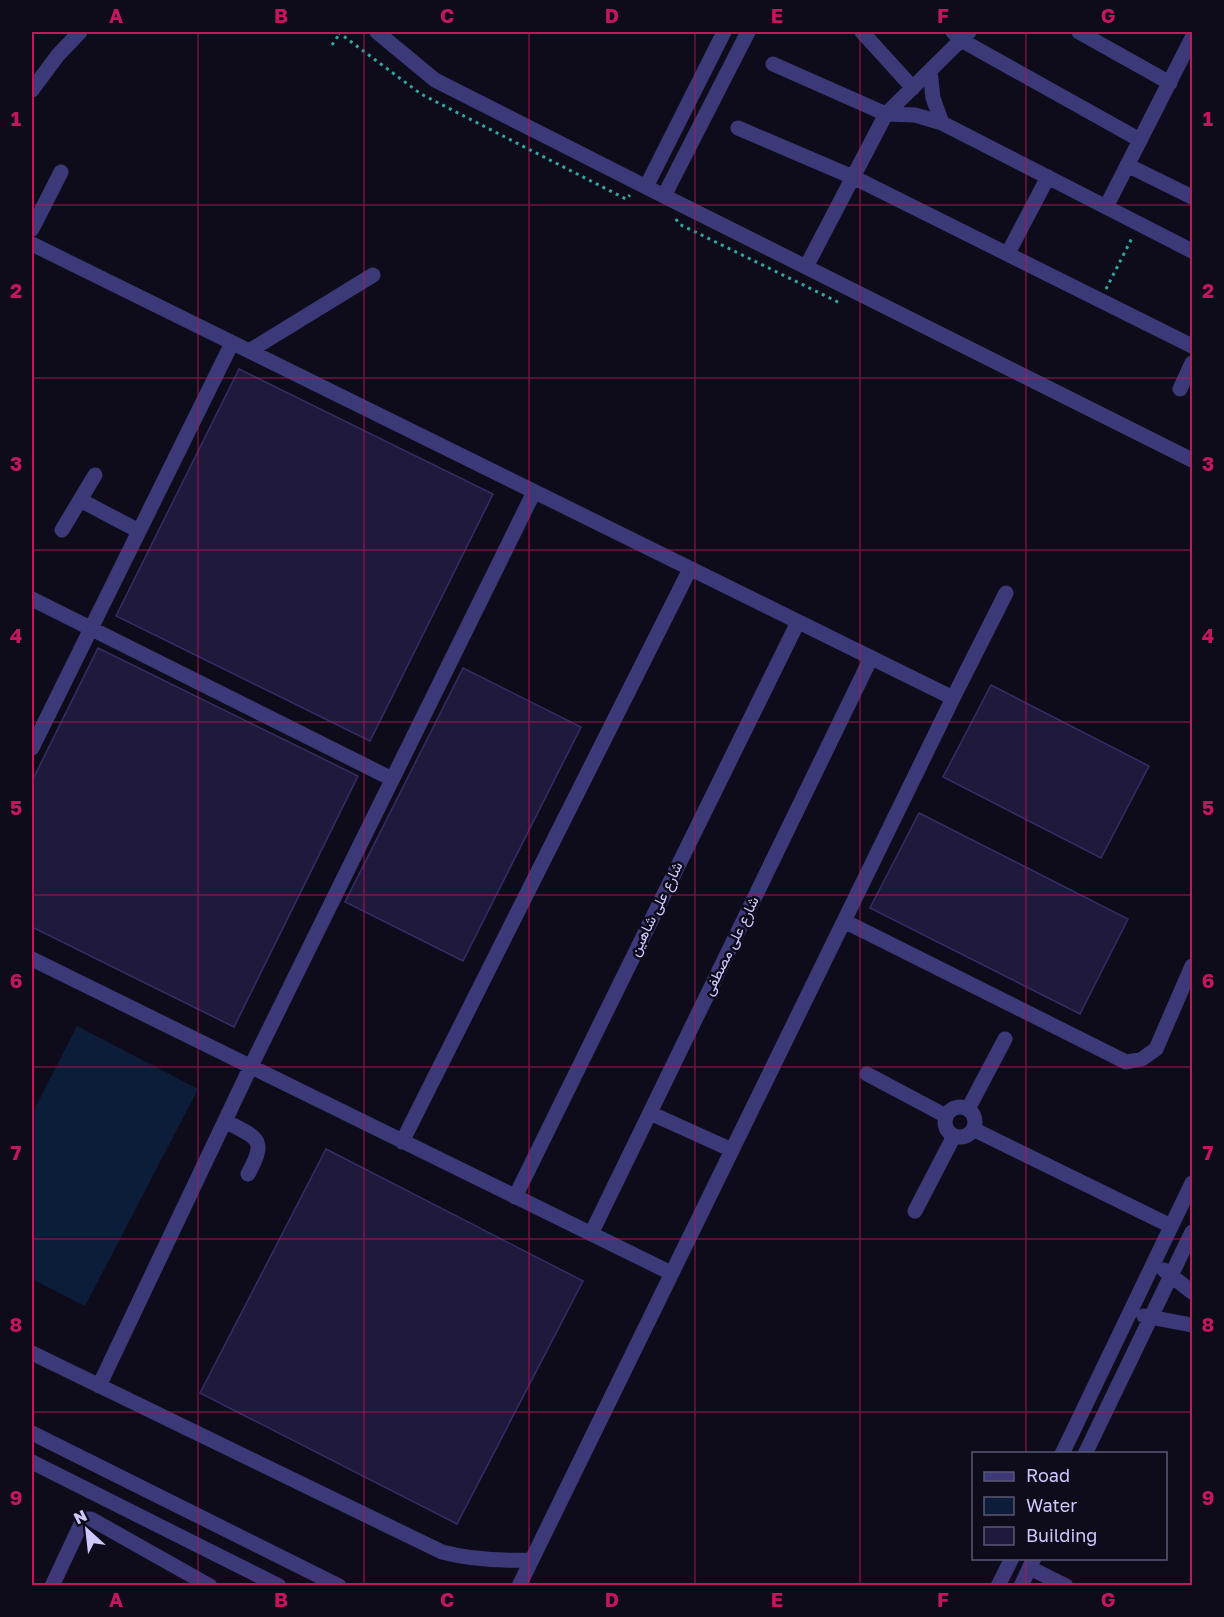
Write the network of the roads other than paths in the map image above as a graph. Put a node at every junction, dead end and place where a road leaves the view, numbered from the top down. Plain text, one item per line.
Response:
1 (80, 32) edge
2 (724, 32) edge
3 (746, 32) edge
4 (862, 32) edge
5 (1079, 32) edge
6 (381, 33) edge
7 (961, 34) edge
8 (1192, 38) edge
9 (773, 64) dead end
10 (930, 71) junction
11 (1170, 83) junction
12 (913, 88) junction
13 (32, 90) edge
14 (886, 114) junction
15 (942, 123) junction
16 (738, 128) dead end
17 (1140, 140) junction
18 (1127, 165) junction
19 (61, 172) dead end
20 (1048, 177) junction
21 (855, 178) junction
22 (646, 187) junction
23 (664, 196) junction
24 (1192, 197) edge
25 (1106, 207) junction
26 (32, 229) edge
27 (32, 244) edge
28 (1192, 250) edge
29 (1008, 253) junction
30 (806, 267) junction
31 (373, 275) dead end
32 (232, 343) junction
33 (1192, 346) edge
34 (249, 351) junction
35 (1192, 363) edge
36 (1179, 389) dead end
37 (1192, 460) edge
38 (95, 475) dead end
39 (534, 492) junction
40 (80, 500) junction
41 (62, 530) dead end
42 (139, 531) junction
43 (690, 569) junction
44 (1006, 593) dead end
45 (32, 599) edge
46 (798, 622) junction
47 (91, 628) junction
48 (871, 658) junction
49 (953, 698) junction
50 (32, 748) edge
51 (392, 779) junction
52 (844, 921) junction
53 (32, 959) edge
54 (1192, 966) edge
55 (1005, 1039) dead end
56 (251, 1066) junction
57 (867, 1074) dead end
58 (968, 1109) junction
59 (650, 1113) junction
60 (946, 1116) junction
61 (225, 1121) junction
62 (974, 1129) junction
63 (954, 1136) junction
64 (402, 1142) junction
65 (732, 1150) junction
66 (248, 1174) dead end
67 (1192, 1183) edge
68 (514, 1197) junction
69 (915, 1211) dead end
70 (1170, 1228) junction
71 (591, 1234) junction
72 (1191, 1236) edge
73 (1154, 1264) junction
74 (672, 1273) junction
75 (1171, 1275) junction
76 (1192, 1292) edge
77 (1129, 1313) junction
78 (1151, 1318) junction
79 (1192, 1325) edge
80 (1113, 1346) junction
81 (32, 1353) edge
82 (1133, 1355) junction
83 (99, 1386) junction
84 (32, 1433) edge
85 (1063, 1452) edge
86 (1086, 1452) edge
87 (32, 1462) edge
88 (531, 1560) junction
89 (1011, 1560) edge
90 (1032, 1563) edge
91 (52, 1586) edge
92 (210, 1586) edge
93 (279, 1586) edge
94 (339, 1586) edge
95 (519, 1586) edge
96 (998, 1586) edge
97 (1021, 1586) edge
98 (1066, 1586) edge

1 - 13 street
2 - 22 street
3 - 23 street
4 - 12 street
5 - 11 street
6 - 22 street
7 - 10 street
7 - 17 street
8 - 11 street
9 - 14 street
10 - 12 street
10 - 15 street
11 - 17 street
12 - 14 street
14 - 15 street
14 - 21 street
15 - 20 street
16 - 21 street
17 - 18 street
18 - 24 street
18 - 25 street
19 - 26 street
20 - 25 street
20 - 29 street
21 - 29 street
21 - 30 street
22 - 23 street
23 - 30 street
25 - 28 street
27 - 32 street
29 - 33 street
30 - 37 street
31 - 34 street
32 - 34 street
32 - 42 street
34 - 39 street
35 - 36 street
38 - 40 street
39 - 43 street
39 - 51 street
40 - 41 street
40 - 42 street
42 - 47 street
43 - 46 street
43 - 64 street
44 - 49 street
45 - 47 street
46 - 48 street
46 - 68 street, شارع على شاهين
47 - 50 street
47 - 51 street
48 - 49 street
48 - 59 street, شارع على مصطفى
49 - 52 street
51 - 56 street
52 - 54 street
52 - 65 street
53 - 56 street
55 - 58 street
56 - 61 street
56 - 64 street
57 - 60 street
58 - 60 street
58 - 62 street
59 - 65 street
59 - 71 street, شارع على مصطفى
60 - 63 street
61 - 66 street
61 - 83 street
62 - 63 street
62 - 70 street
63 - 69 street
64 - 68 street
65 - 74 street
67 - 70 street
68 - 71 street
70 - 72 street
70 - 73 street
71 - 74 street
72 - 75 street
73 - 75 street
73 - 77 street
74 - 88 street
75 - 76 street
75 - 78 street
77 - 78 street
77 - 80 street
78 - 79 street
78 - 82 street
80 - 82 street
80 - 85 street
81 - 83 street
82 - 86 street
83 - 88 street
84 - 94 street
87 - 93 street
88 - 95 street
89 - 96 street
90 - 97 street
90 - 98 street
91 - 92 street

